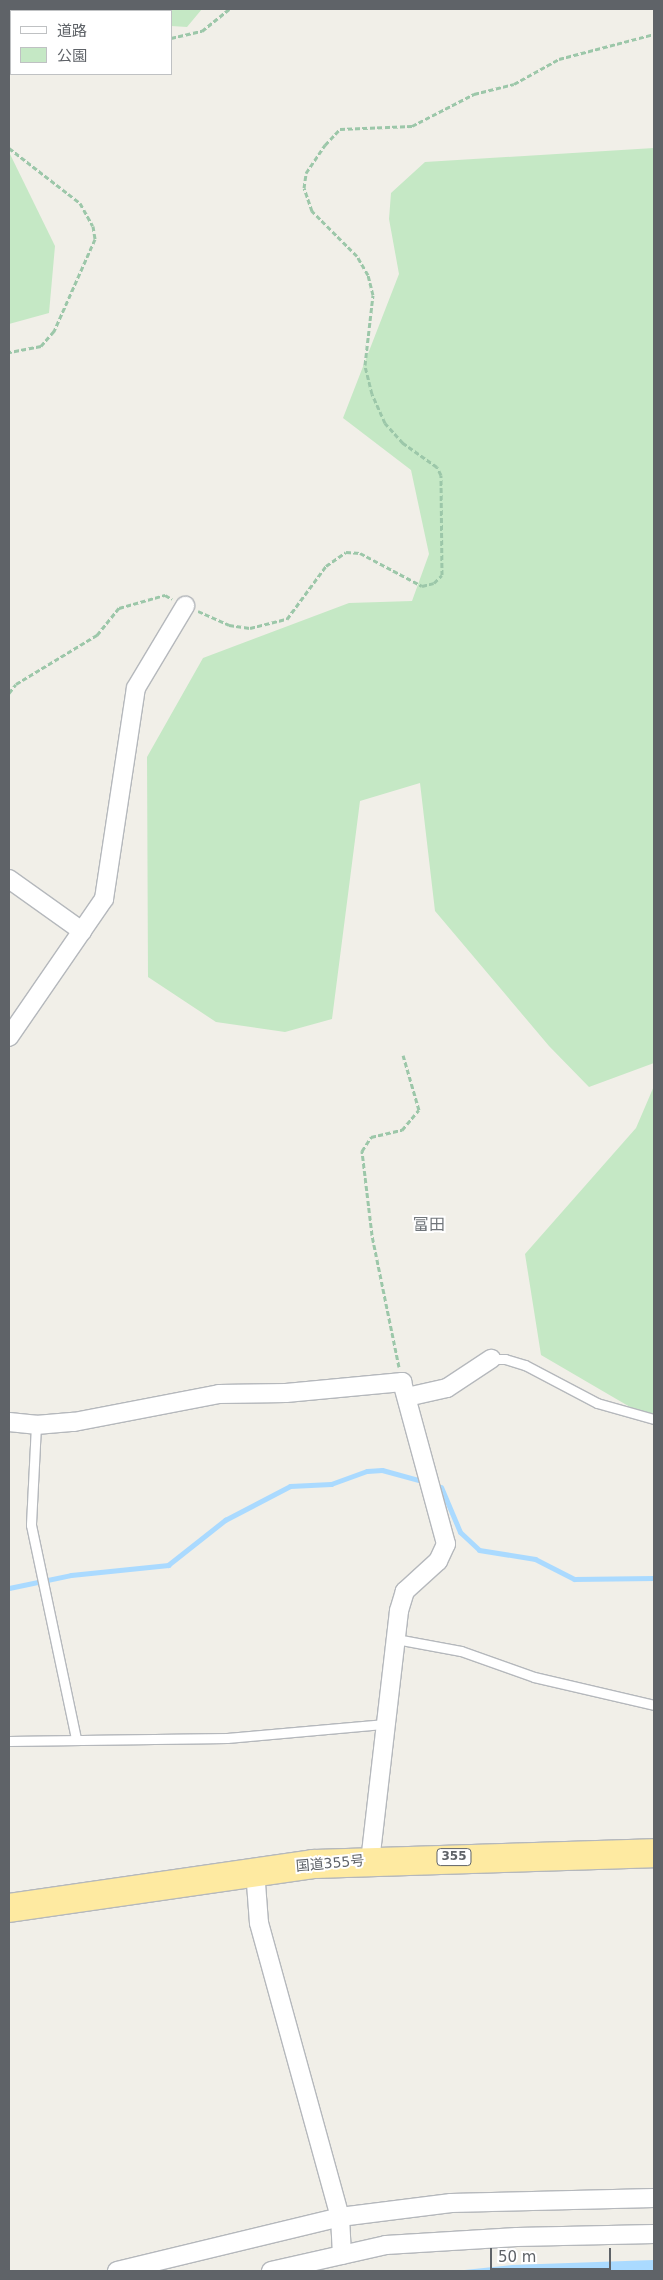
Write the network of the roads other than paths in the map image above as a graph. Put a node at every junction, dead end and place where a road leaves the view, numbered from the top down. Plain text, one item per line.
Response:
1 (185, 606) road end
2 (9, 880) edge
3 (82, 931) junction
4 (9, 1037) edge
5 (491, 1359) joint
6 (405, 1389) junction
7 (654, 1419) edge
8 (9, 1422) edge
9 (36, 1425) junction
10 (396, 1639) junction
11 (654, 1705) edge
12 (385, 1724) junction
13 (76, 1738) junction
14 (9, 1741) edge
15 (654, 1852) edge
16 (370, 1860) junction
17 (255, 1870) junction
18 (9, 1908) edge
19 (654, 2198) edge
20 (340, 2217) junction
21 (654, 2234) edge
22 (342, 2255) junction
23 (117, 2271) edge
24 (271, 2271) edge

1 - 3 street
2 - 3 street
3 - 4 street
5 - 6 street
5 - 7 lane
6 - 9 street
6 - 10 street
8 - 9 street
9 - 13 lane
10 - 11 lane
10 - 12 street
12 - 13 lane
12 - 16 street
13 - 14 lane
15 - 16 highway, 国道355号 / 355
16 - 17 highway, 国道355号 / 355
17 - 18 highway, 国道355号 / 355
17 - 20 street
19 - 20 street
20 - 22 street
20 - 23 street
21 - 22 street
22 - 24 street

